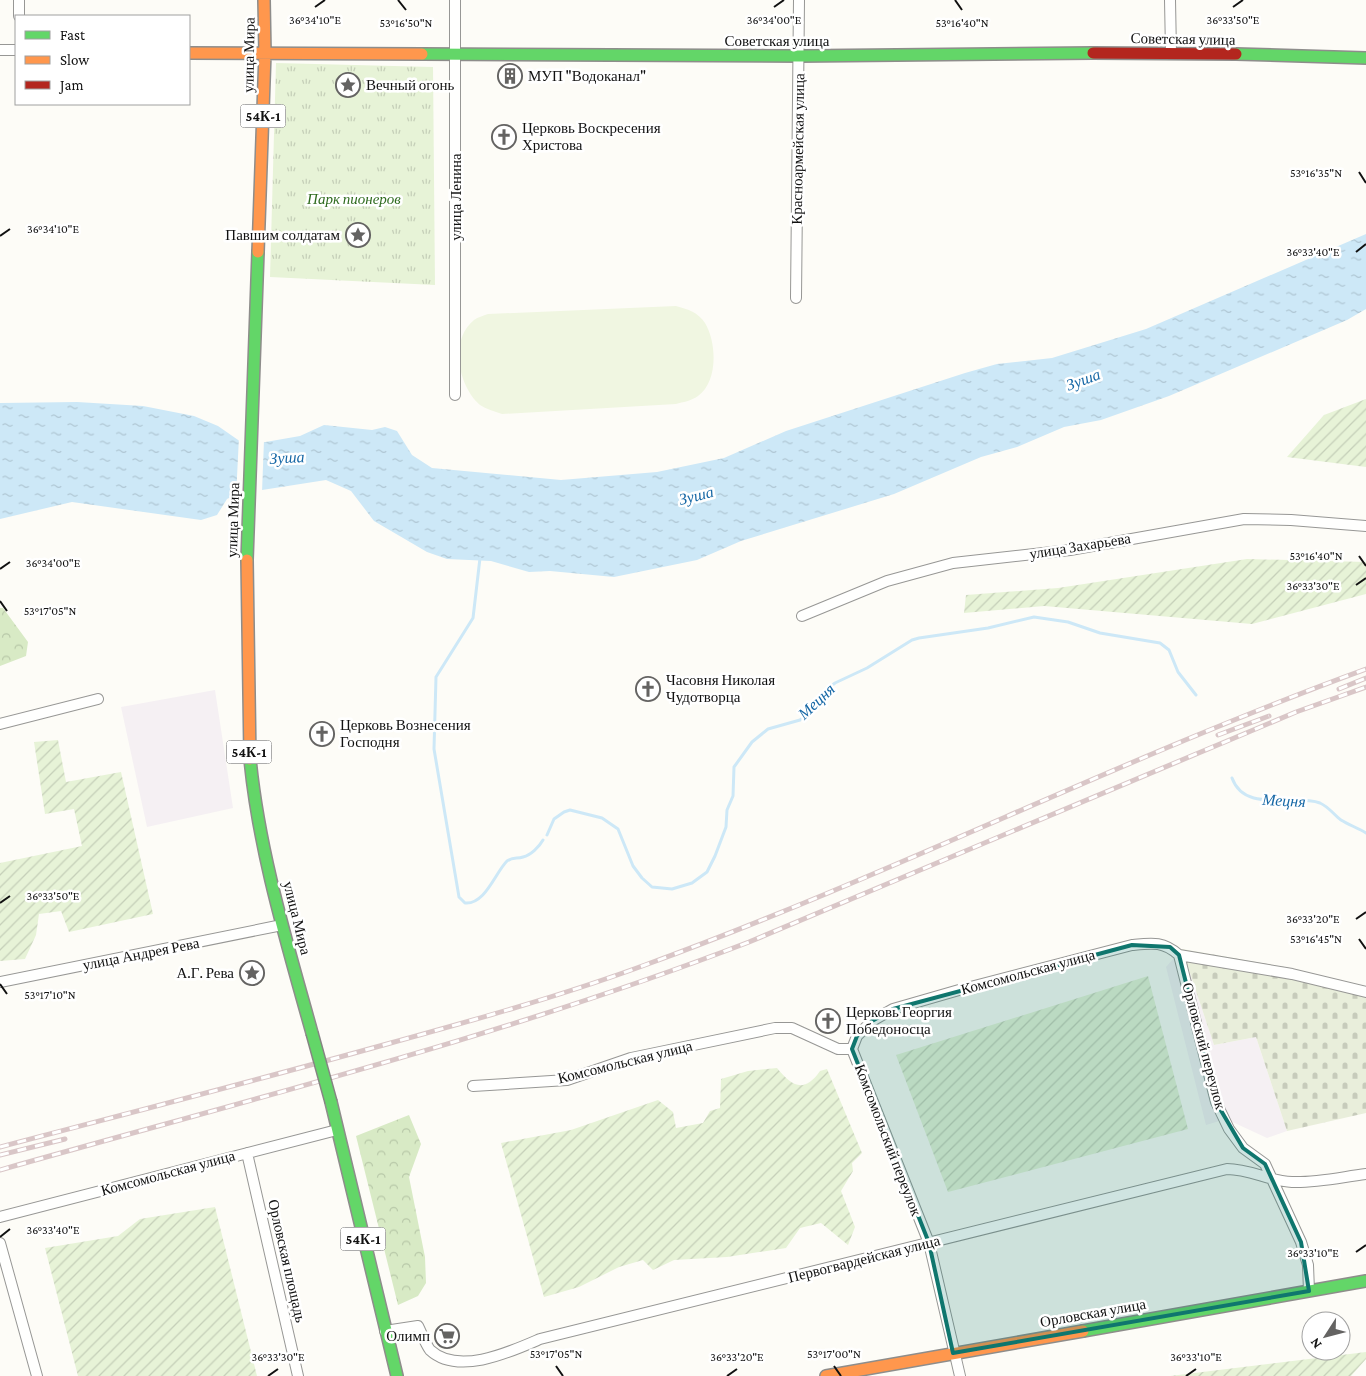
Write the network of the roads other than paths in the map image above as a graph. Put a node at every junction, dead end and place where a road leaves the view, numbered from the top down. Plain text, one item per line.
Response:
1 (19, 0) edge
2 (264, 0) edge
3 (455, 0) edge
4 (799, 0) edge
5 (1170, 0) edge
6 (19, 15) edge
7 (0, 50) edge
8 (15, 50) edge
9 (1171, 52) junction
10 (190, 53) edge
11 (265, 53) junction
12 (455, 54) junction
13 (800, 56) junction
14 (1366, 58) edge
15 (796, 298) dead end
16 (455, 395) dead end
17 (1366, 526) edge
18 (802, 616) dead end
19 (98, 699) dead end
20 (0, 724) edge
21 (282, 925) junction
22 (1179, 955) junction
23 (0, 982) edge
24 (1366, 992) edge
25 (852, 1049) junction
26 (474, 1086) dead end
27 (337, 1130) junction
28 (247, 1153) junction
29 (1366, 1174) edge
30 (1272, 1180) junction
31 (0, 1217) edge
32 (928, 1242) junction
33 (0, 1243) edge
34 (1366, 1281) edge
35 (1309, 1291) junction
36 (385, 1331) junction
37 (953, 1353) junction
38 (37, 1376) edge
39 (298, 1376) edge
40 (397, 1376) edge
41 (826, 1376) edge
42 (960, 1376) edge

1 - 6 street
2 - 11 main road, улица Мира / 54К-1
3 - 12 street, улица Ленина
4 - 13 street, Красноармейская улица
5 - 9 street
7 - 8 street
9 - 13 main road, Советская улица
9 - 14 main road, Советская улица
10 - 11 main road, Советская улица
11 - 12 main road, Советская улица
11 - 21 main road, улица Мира / 54К-1
12 - 13 main road, Советская улица
12 - 16 street, улица Ленина
13 - 15 street, Красноармейская улица
17 - 18 street, улица Захарьева
19 - 20 street
21 - 23 street, улица Андрея Рева
21 - 27 main road, улица Мира / 54К-1, bridge
22 - 24 street, Комсомольская улица
22 - 25 street, Комсомольская улица
22 - 30 street, Орловский переулок
25 - 26 street, Комсомольская улица
25 - 32 street, Комсомольский переулок
27 - 28 street, Комсомольская улица
27 - 36 main road, 54К-1
28 - 31 street, Комсомольская улица
28 - 39 street, Орловская площадь
29 - 30 street, Первогвардейская улица
30 - 32 street, Первогвардейская улица
30 - 35 street, Орловский переулок
32 - 36 street, Первогвардейская улица
32 - 37 street, Комсомольский переулок
33 - 38 street
34 - 35 main road, Орловская улица
35 - 37 main road, Орловская улица
36 - 40 main road, 54К-1
37 - 41 main road, Орловская улица
37 - 42 street, Комсомольский переулок

